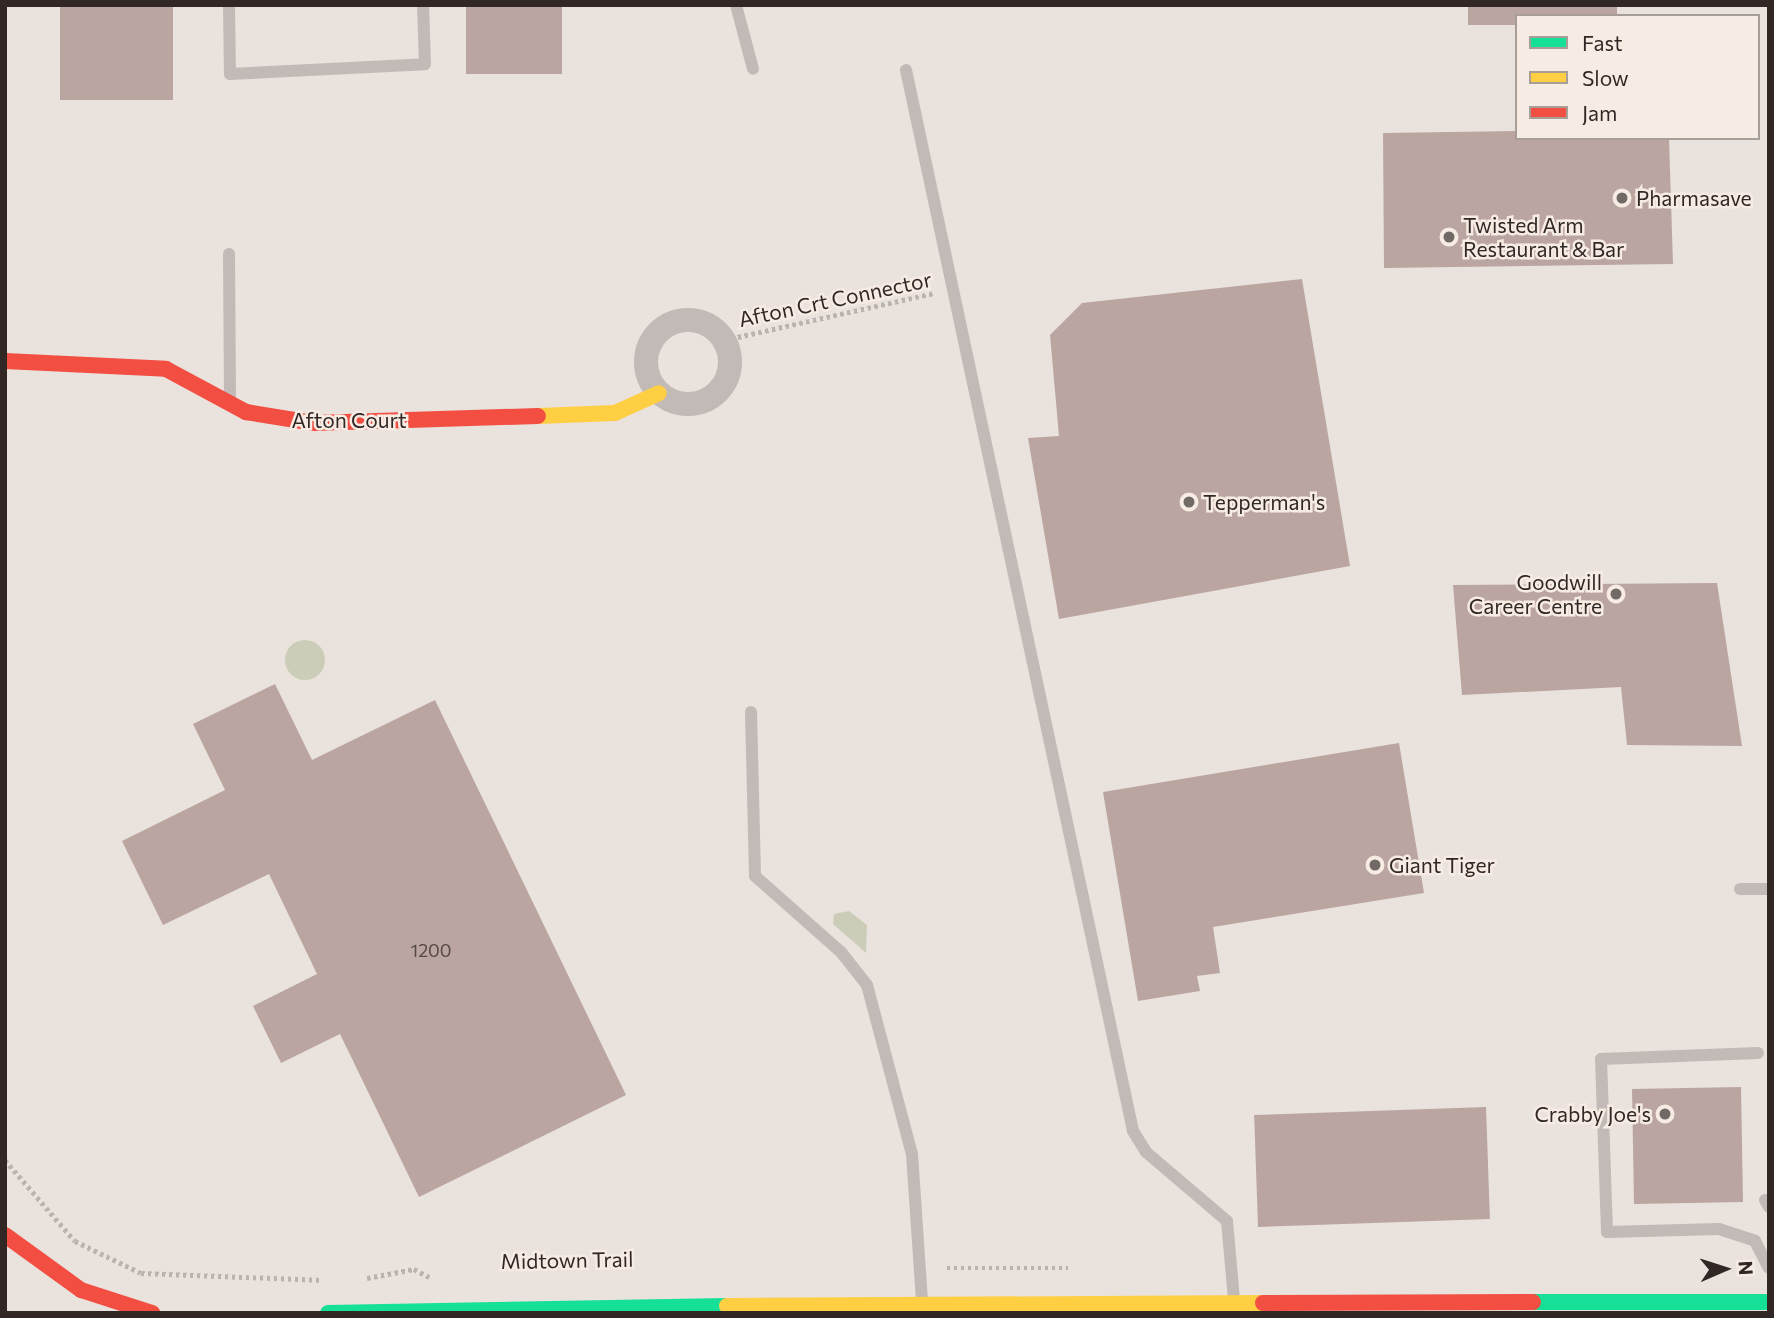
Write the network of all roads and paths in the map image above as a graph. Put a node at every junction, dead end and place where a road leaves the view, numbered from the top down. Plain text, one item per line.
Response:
1 (229, 5) edge
2 (423, 5) edge
3 (736, 5) edge
4 (753, 69) dead end
5 (906, 70) dead end
6 (229, 254) dead end
7 (953, 289) junction
8 (724, 340) junction
9 (5, 361) edge
10 (659, 393) junction
11 (230, 403) junction
12 (751, 712) dead end
13 (1740, 889) dead end
14 (1769, 889) edge
15 (1758, 1053) dead end
16 (5, 1160) edge
17 (5, 1235) edge
18 (922, 1268) junction
19 (1074, 1268) dead end
20 (1769, 1268) edge
21 (446, 1278) dead end
22 (328, 1279) dead end
23 (355, 1279) dead end
24 (923, 1303) junction
25 (1768, 1306) edge
26 (1234, 1307) junction
27 (1371, 1309) edge
28 (152, 1313) edge
29 (328, 1313) edge

1 - 2 lane
3 - 4 lane
5 - 7 lane
6 - 11 lane
7 - 8 path, Afton Crt Connector
7 - 26 lane
8 - 10 street
8 - 10 street
9 - 11 street, Afton Court
10 - 11 street, Afton Court
12 - 18 lane
13 - 14 lane
15 - 20 lane
16 - 22 path
17 - 28 street
18 - 19 path
18 - 24 lane
21 - 23 path
24 - 26 street
24 - 29 street
25 - 27 street
26 - 27 street

